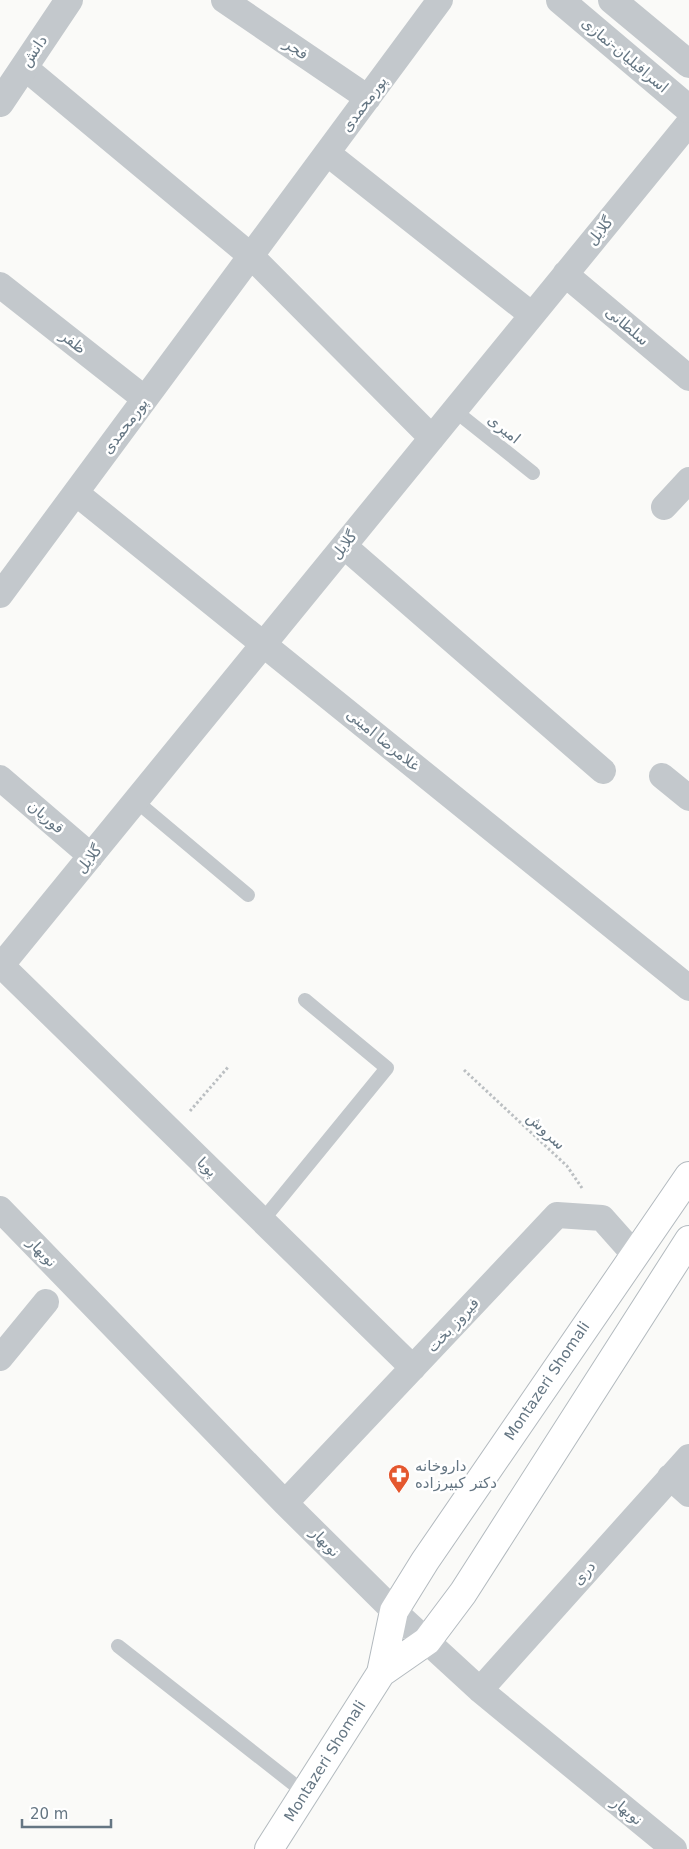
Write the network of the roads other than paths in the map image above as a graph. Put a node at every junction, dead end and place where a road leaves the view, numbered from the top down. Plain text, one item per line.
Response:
1 (224, 0) edge
2 (440, 0) edge
3 (560, 0) edge
4 (612, 0) edge
5 (60, 4) edge
6 (689, 64) edge
7 (24, 67) junction
8 (368, 98) junction
9 (0, 103) edge
10 (689, 109) edge
11 (689, 122) edge
12 (327, 153) junction
13 (251, 256) junction
14 (565, 274) junction
15 (0, 285) edge
16 (532, 315) junction
17 (689, 378) edge
18 (145, 399) junction
19 (454, 410) junction
20 (432, 438) junction
21 (533, 473) dead end
22 (689, 480) edge
23 (76, 493) junction
24 (664, 507) dead end
25 (344, 546) junction
26 (1, 593) edge
27 (264, 644) junction
28 (603, 771) dead end
29 (662, 776) dead end
30 (0, 778) edge
31 (689, 798) edge
32 (136, 801) junction
33 (91, 856) junction
34 (248, 895) dead end
35 (1, 966) edge
36 (689, 988) edge
37 (305, 1000) dead end
38 (689, 1176) edge
39 (0, 1209) edge
40 (262, 1221) junction
41 (689, 1240) edge
42 (634, 1254) junction
43 (46, 1302) dead end
44 (0, 1358) edge
45 (412, 1368) junction
46 (689, 1457) edge
47 (680, 1485) edge
48 (285, 1503) junction
49 (394, 1611) junction
50 (427, 1642) junction
51 (118, 1646) dead end
52 (381, 1673) junction
53 (480, 1690) junction
54 (305, 1793) junction
55 (269, 1849) edge
56 (674, 1849) edge

1 - 8 street, فجر
2 - 8 street, پورمحمدی
3 - 10 street, اسرافیلیان-نمازی
4 - 6 street
5 - 7 street, دانش
7 - 9 street, دانش
7 - 13 street
8 - 12 street, پورمحمدی
11 - 14 street, گلایل
12 - 13 street, پورمحمدی
12 - 16 street
13 - 18 street, پورمحمدی
13 - 20 street
14 - 16 street, گلایل
14 - 17 street, سلطانی
15 - 18 street, ظفر
16 - 19 street, گلایل
18 - 23 street, پورمحمدی
19 - 20 street, گلایل
19 - 21 lane, امیری
20 - 25 street, گلایل
22 - 24 street
23 - 26 street, پورمحمدی
23 - 27 street, غلامرضا امینی
25 - 27 street, گلایل
25 - 28 street
27 - 32 street, گلایل
27 - 36 street, غلامرضا امینی
29 - 31 street
30 - 33 street, قوریان
32 - 33 street, گلایل
32 - 34 lane
33 - 35 street, گلایل
35 - 40 street, پویا
37 - 40 lane
38 - 42 main road, Montazeri Shomali
39 - 48 street, نوبهار
40 - 45 street, پویا
41 - 50 main road, Montazeri Shomali
42 - 45 street, فیروز بخت
42 - 49 main road, Montazeri Shomali
43 - 44 street
45 - 48 street, فیروز بخت
46 - 47 street, دری
47 - 53 street, دری
48 - 49 street, نوبهار
49 - 50 street, نوبهار
49 - 52 main road, Montazeri Shomali
50 - 52 main road, Montazeri Shomali
50 - 53 street, نوبهار
51 - 54 lane
52 - 54 main road, Montazeri Shomali
53 - 56 street, نوبهار
54 - 55 main road, Montazeri Shomali

